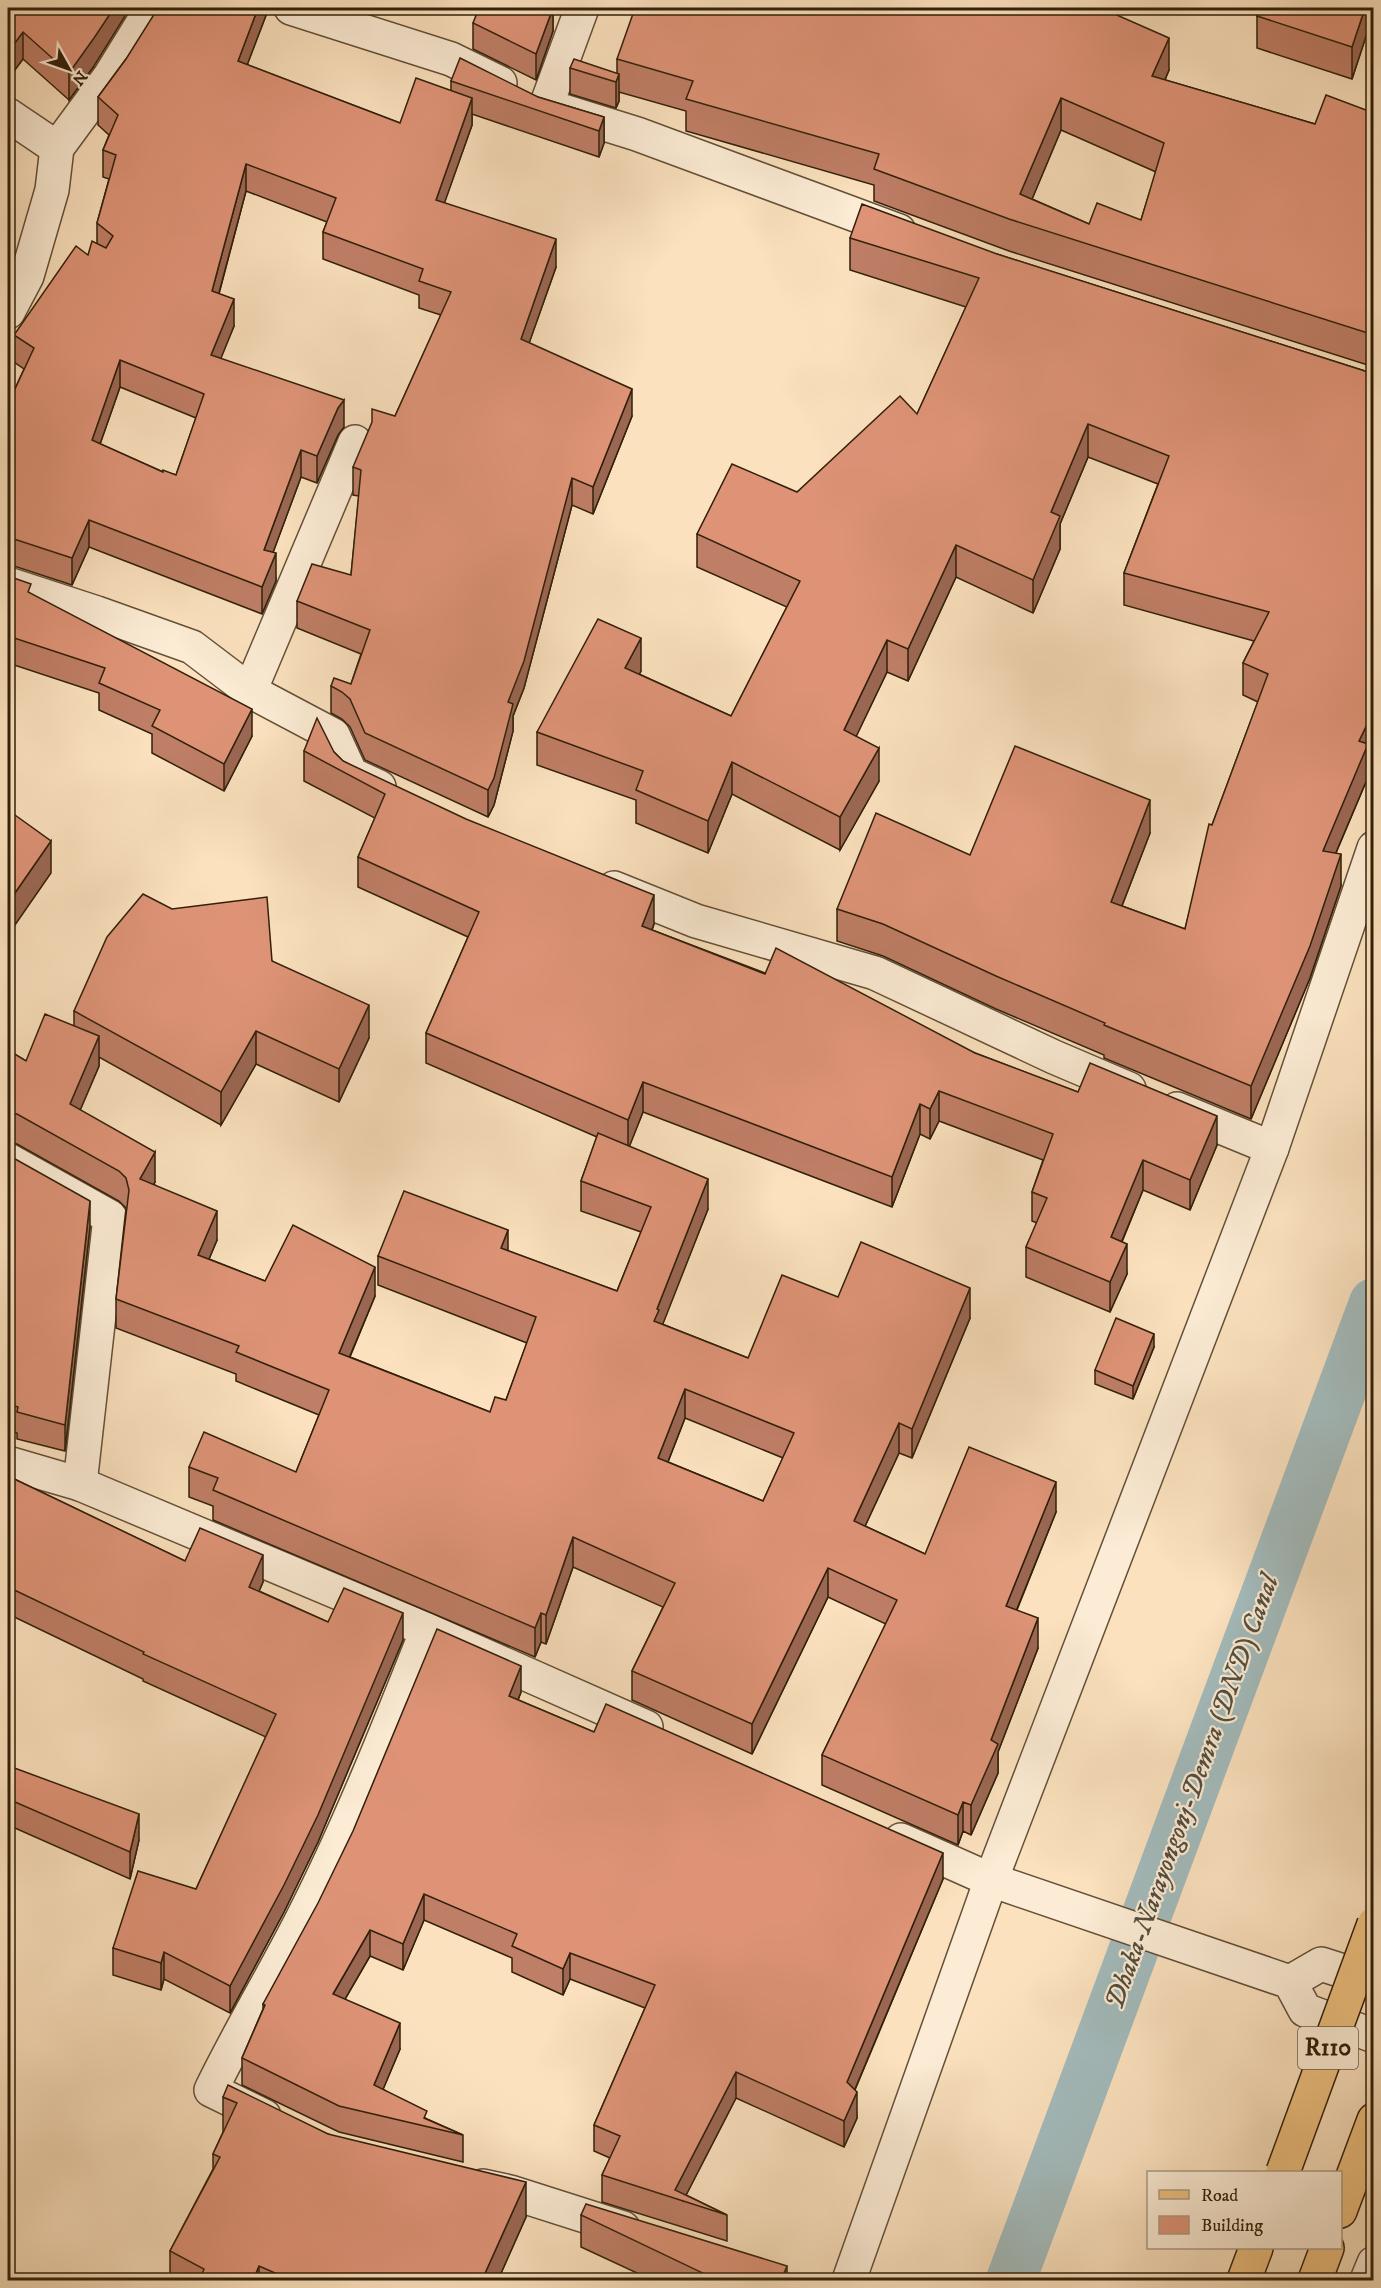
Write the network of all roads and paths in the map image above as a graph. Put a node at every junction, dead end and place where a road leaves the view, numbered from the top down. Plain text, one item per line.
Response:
1 (152, 8) edge
2 (291, 8) edge
3 (582, 8) edge
4 (546, 105) junction
5 (8, 115) edge
6 (57, 148) junction
7 (925, 241) edge
8 (8, 312) edge
9 (355, 442) dead end
10 (8, 584) edge
11 (250, 691) junction
12 (402, 798) edge
13 (1374, 848) edge
14 (590, 878) edge
15 (1272, 1148) junction
16 (8, 1160) edge
17 (8, 1463) edge
18 (80, 1484) junction
19 (428, 1630) junction
20 (677, 1740) edge
21 (872, 1827) edge
22 (991, 1880) junction
23 (1374, 1924) edge
24 (1374, 1981) edge
25 (1290, 1982) junction
26 (1374, 2036) edge
27 (1374, 2120) edge
28 (292, 2130) edge
29 (1283, 2171) edge
30 (455, 2179) edge
31 (1342, 2208) edge
32 (654, 2238) edge
33 (1255, 2249) edge
34 (1326, 2249) edge
35 (1374, 2263) edge
36 (849, 2280) edge
37 (1244, 2280) edge
38 (1315, 2280) edge
39 (1367, 2280) edge

1 - 6 street
2 - 4 street
3 - 4 street
4 - 7 street
5 - 6 street
6 - 8 street
9 - 11 street
10 - 11 street
11 - 12 street
13 - 15 street
14 - 15 street
15 - 22 street
16 - 18 street
17 - 18 street
18 - 19 street
19 - 20 street
19 - 28 street
21 - 22 street
22 - 25 street
22 - 36 street
23 - 29 main road, R110, bridge
24 - 25 street
25 - 26 street
27 - 31 main road
30 - 32 street
33 - 37 main road
34 - 38 main road
35 - 39 street

